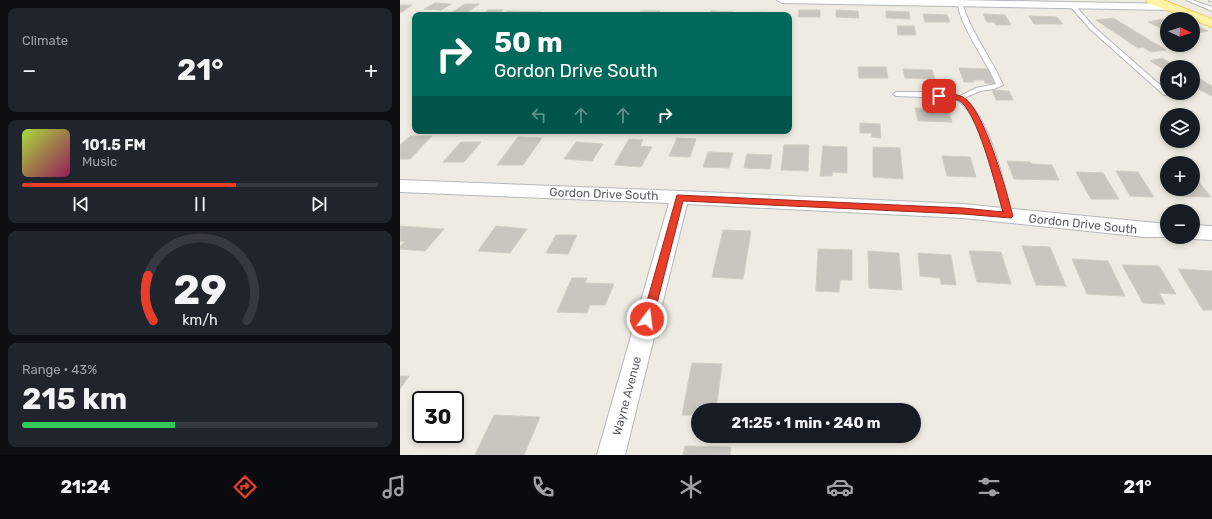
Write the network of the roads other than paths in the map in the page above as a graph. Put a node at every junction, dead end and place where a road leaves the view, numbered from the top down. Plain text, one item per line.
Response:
1 (782, 0) edge
2 (1152, 0) edge
3 (1188, 0) edge
4 (997, 2) edge
5 (960, 3) junction
6 (1072, 5) junction
7 (1173, 7) junction
8 (1212, 9) edge
9 (1212, 23) edge
10 (1160, 89) edge
11 (896, 94) dead end
12 (960, 98) junction
13 (400, 186) edge
14 (680, 198) junction
15 (1008, 216) junction
16 (1160, 230) edge
17 (1200, 232) edge
18 (1212, 233) edge
19 (611, 455) edge

1 - 5 street
2 - 7 main road
3 - 8 lane
4 - 5 street
4 - 6 street
5 - 12 lane
6 - 7 street
6 - 10 lane
7 - 9 main road
11 - 12 lane
12 - 15 lane
13 - 14 street, Gordon Drive South
14 - 15 street, Gordon Drive South
14 - 19 street, Wayne Avenue
15 - 16 street, Gordon Drive South
17 - 18 street

